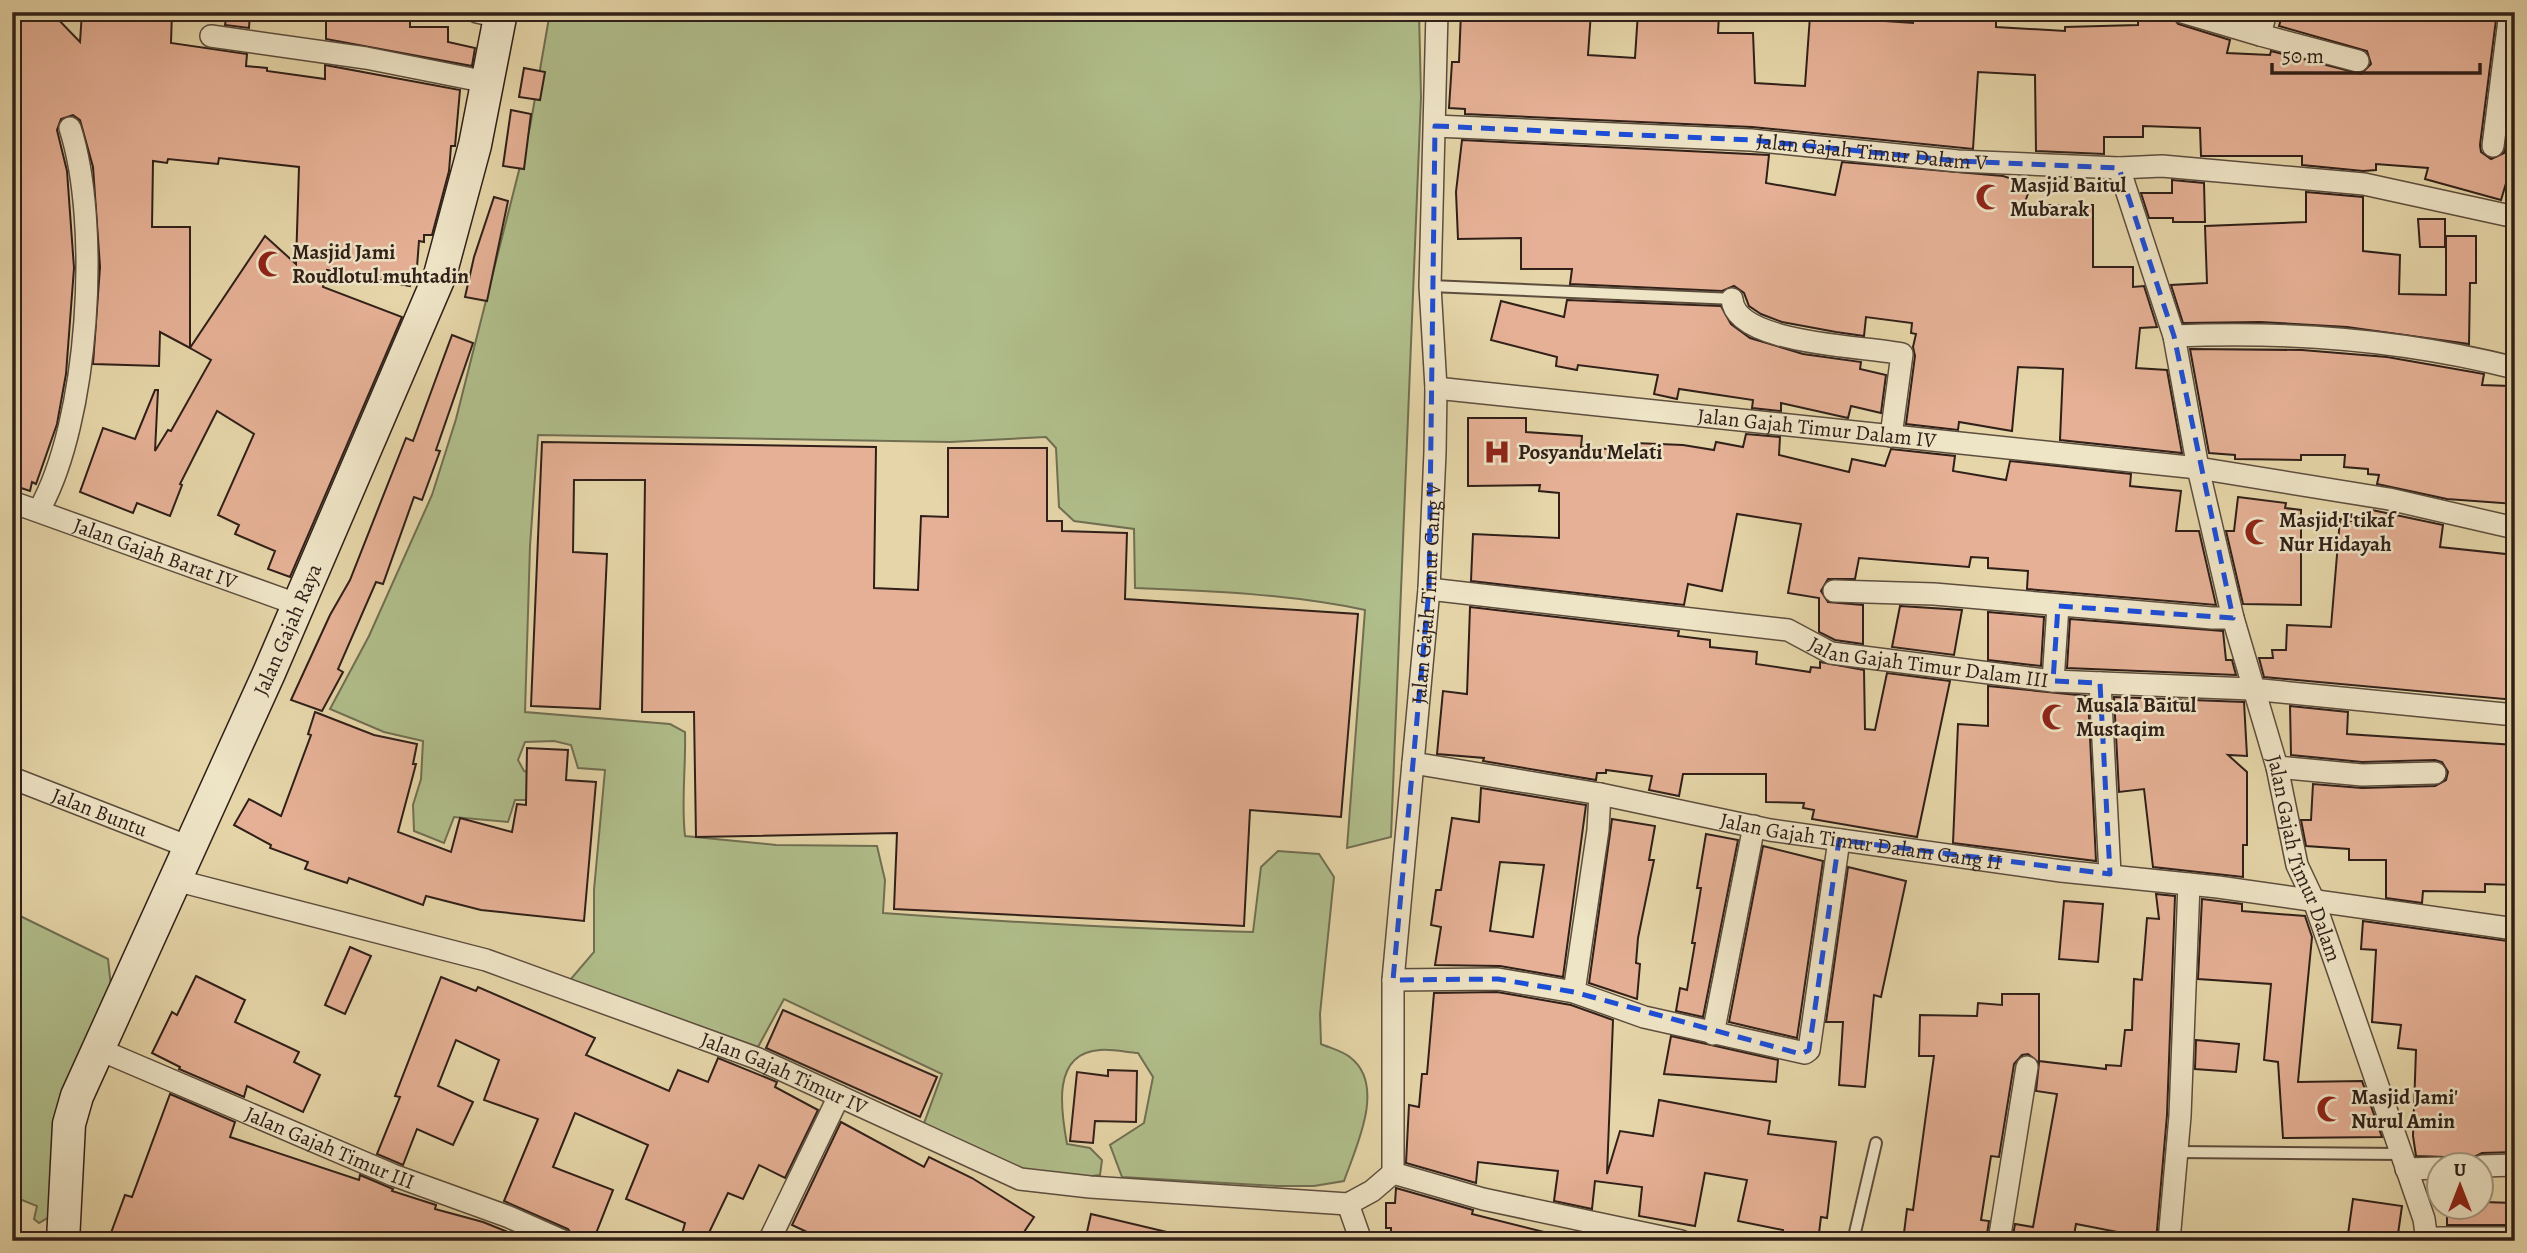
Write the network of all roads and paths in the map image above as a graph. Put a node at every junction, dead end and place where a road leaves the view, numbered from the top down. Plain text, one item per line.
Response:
1 (1437, 12) edge
2 (2182, 12) edge
3 (2266, 12) edge
4 (2510, 12) edge
5 (492, 14) edge
6 (2260, 35) junction
7 (211, 36) dead end
8 (2358, 61) dead end
9 (487, 82) junction
10 (1435, 126) junction
11 (70, 128) dead end
12 (2493, 146) dead end
13 (2119, 168) junction
14 (2515, 217) edge
15 (1430, 286) junction
16 (1736, 299) joint
17 (2174, 336) junction
18 (2515, 368) edge
19 (1436, 388) junction
20 (1891, 436) junction
21 (2198, 468) junction
22 (12, 502) edge
23 (39, 510) junction
24 (2515, 528) edge
25 (1429, 589) junction
26 (1834, 591) dead end
27 (299, 605) junction
28 (2058, 606) junction
29 (2233, 618) junction
30 (2053, 681) junction
31 (2100, 683) junction
32 (2251, 689) junction
33 (2515, 715) edge
34 (1413, 762) junction
35 (2277, 767) junction
36 (2435, 773) dead end
37 (12, 778) edge
38 (1600, 794) junction
39 (1754, 826) junction
40 (1839, 840) junction
41 (189, 847) junction
42 (2110, 874) junction
43 (175, 880) junction
44 (2189, 884) junction
45 (2314, 901) junction
46 (2515, 929) edge
47 (1393, 980) junction
48 (1574, 992) junction
49 (1713, 1034) junction
50 (98, 1049) junction
51 (2026, 1067) dead end
52 (839, 1096) junction
53 (1876, 1143) dead end
54 (2176, 1152) junction
55 (2404, 1162) junction
56 (2515, 1165) edge
57 (2426, 1166) edge
58 (2496, 1166) edge
59 (1393, 1173) junction
60 (1348, 1204) junction
61 (2515, 1238) edge
62 (2427, 1240) edge
63 (63, 1241) edge
64 (563, 1241) edge
65 (769, 1241) edge
66 (1361, 1241) edge
67 (1681, 1241) edge
68 (1853, 1241) edge
69 (1999, 1241) edge
70 (2169, 1241) edge

1 - 10 street, Jalan Gajah Timur Gang V
2 - 6 street
3 - 6 street
4 - 12 street
5 - 9 main road, Jalan Gajah Raya
6 - 8 street
7 - 9 street
9 - 27 main road, Jalan Gajah Raya
10 - 13 street, Jalan Gajah Timur Dalam V
10 - 15 street, Jalan Gajah Timur Gang V
11 - 23 street
13 - 14 street, Jalan Gajah Timur Dalam V
13 - 17 street
15 - 16 lane
15 - 19 street, Jalan Gajah Timur Gang V
16 - 20 street
17 - 18 street
17 - 21 street
19 - 20 street, Jalan Gajah Timur Dalam IV
19 - 25 street, Jalan Gajah Timur Gang V
20 - 21 street, Jalan Gajah Timur Dalam IV
21 - 24 street, Jalan Gajah Timur Dalam IV
21 - 29 street, Jalan Gajah Timur Dalam
22 - 23 street, Jalan Gajah Barat IV
23 - 27 street, Jalan Gajah Barat IV
25 - 30 street, Jalan Gajah Timur Dalam III
25 - 34 street, Jalan Gajah Timur Gang V
26 - 28 street
27 - 41 main road, Jalan Gajah Raya
28 - 29 street
28 - 30 street
29 - 32 street, Jalan Gajah Timur Dalam
30 - 31 street, Jalan Gajah Timur Dalam III
31 - 32 street, Jalan Gajah Timur Dalam III
31 - 42 street
32 - 33 street, Jalan Gajah Timur Dalam III
32 - 35 street, Jalan Gajah Timur Dalam
34 - 38 street, Jalan Gajah Timur Dalam Gang II
34 - 47 street, Jalan Gajah Timur Gang V
35 - 36 street
35 - 45 street, Jalan Gajah Timur Dalam
37 - 41 street, Jalan Buntu
38 - 39 street, Jalan Gajah Timur Dalam Gang II
38 - 48 street
39 - 40 street, Jalan Gajah Timur Dalam Gang II
39 - 49 street
40 - 42 street, Jalan Gajah Timur Dalam Gang II
40 - 49 street
41 - 43 main road, Jalan Gajah Raya
42 - 44 street, Jalan Gajah Timur Dalam Gang II
43 - 50 main road, Jalan Gajah Raya
43 - 52 street, Jalan Gajah Timur IV
44 - 45 street, Jalan Gajah Timur Dalam Gang II
44 - 54 street
45 - 46 street, Jalan Gajah Timur Dalam Gang II
45 - 55 street, Jalan Gajah Timur Dalam
47 - 48 street
47 - 59 street, Jalan Gajah Timur Gang V
48 - 49 street
50 - 63 main road, Jalan Gajah Raya
50 - 64 street, Jalan Gajah Timur III
51 - 69 street
52 - 60 street, Jalan Gajah Timur IV
52 - 65 street
53 - 68 lane
54 - 55 lane
54 - 70 street
55 - 57 street
55 - 62 street, Jalan Gajah Timur Dalam
56 - 58 street
59 - 60 street
59 - 67 street
60 - 66 street
61 - 62 street

